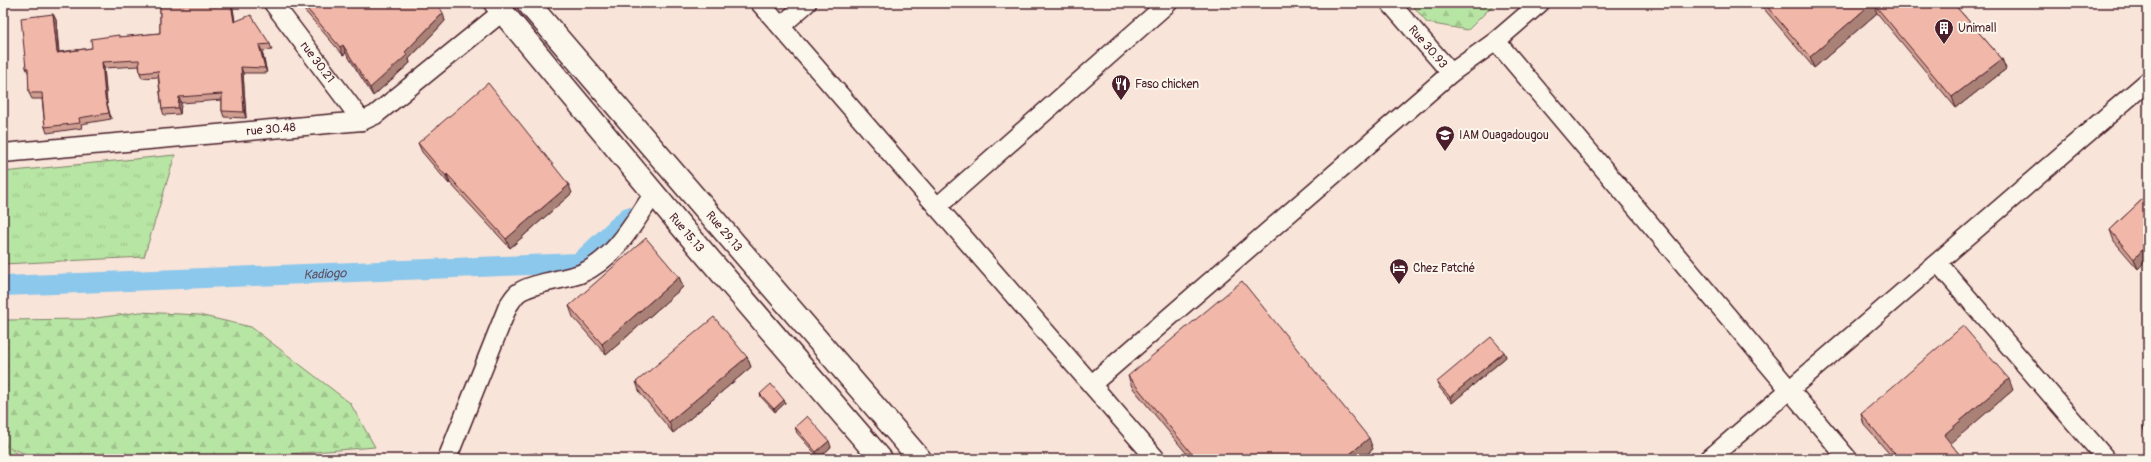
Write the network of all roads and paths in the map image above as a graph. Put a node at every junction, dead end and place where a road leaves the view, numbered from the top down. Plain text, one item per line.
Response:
1 (273, 3) edge
2 (528, 3) edge
3 (760, 3) edge
4 (807, 3) edge
5 (1168, 3) edge
6 (1390, 3) edge
7 (1540, 3) edge
8 (498, 7) edge
9 (780, 26) junction
10 (1496, 41) junction
11 (1451, 72) junction
12 (2148, 81) edge
13 (362, 122) junction
14 (3, 153) edge
15 (654, 193) junction
16 (937, 207) junction
17 (1938, 263) junction
18 (1092, 384) junction
19 (1789, 391) junction
20 (447, 459) edge
21 (881, 459) edge
22 (920, 459) edge
23 (1156, 459) edge
24 (1709, 459) edge
25 (1848, 459) edge
26 (2106, 459) edge

1 - 13 street, rue 30.21
2 - 22 main road, Rue 29.13
3 - 9 street
4 - 9 street
5 - 16 street
6 - 11 street, Rue 30.93
7 - 10 street
8 - 13 street, rue 30.48
8 - 15 main road, Rue 15.13
9 - 16 street
10 - 11 street
10 - 19 street
11 - 18 street
12 - 17 street
13 - 14 street, rue 30.48
15 - 20 street
15 - 21 main road, Rue 15.13
16 - 18 street
17 - 19 street
17 - 26 street
18 - 23 street
19 - 24 street
19 - 25 street

